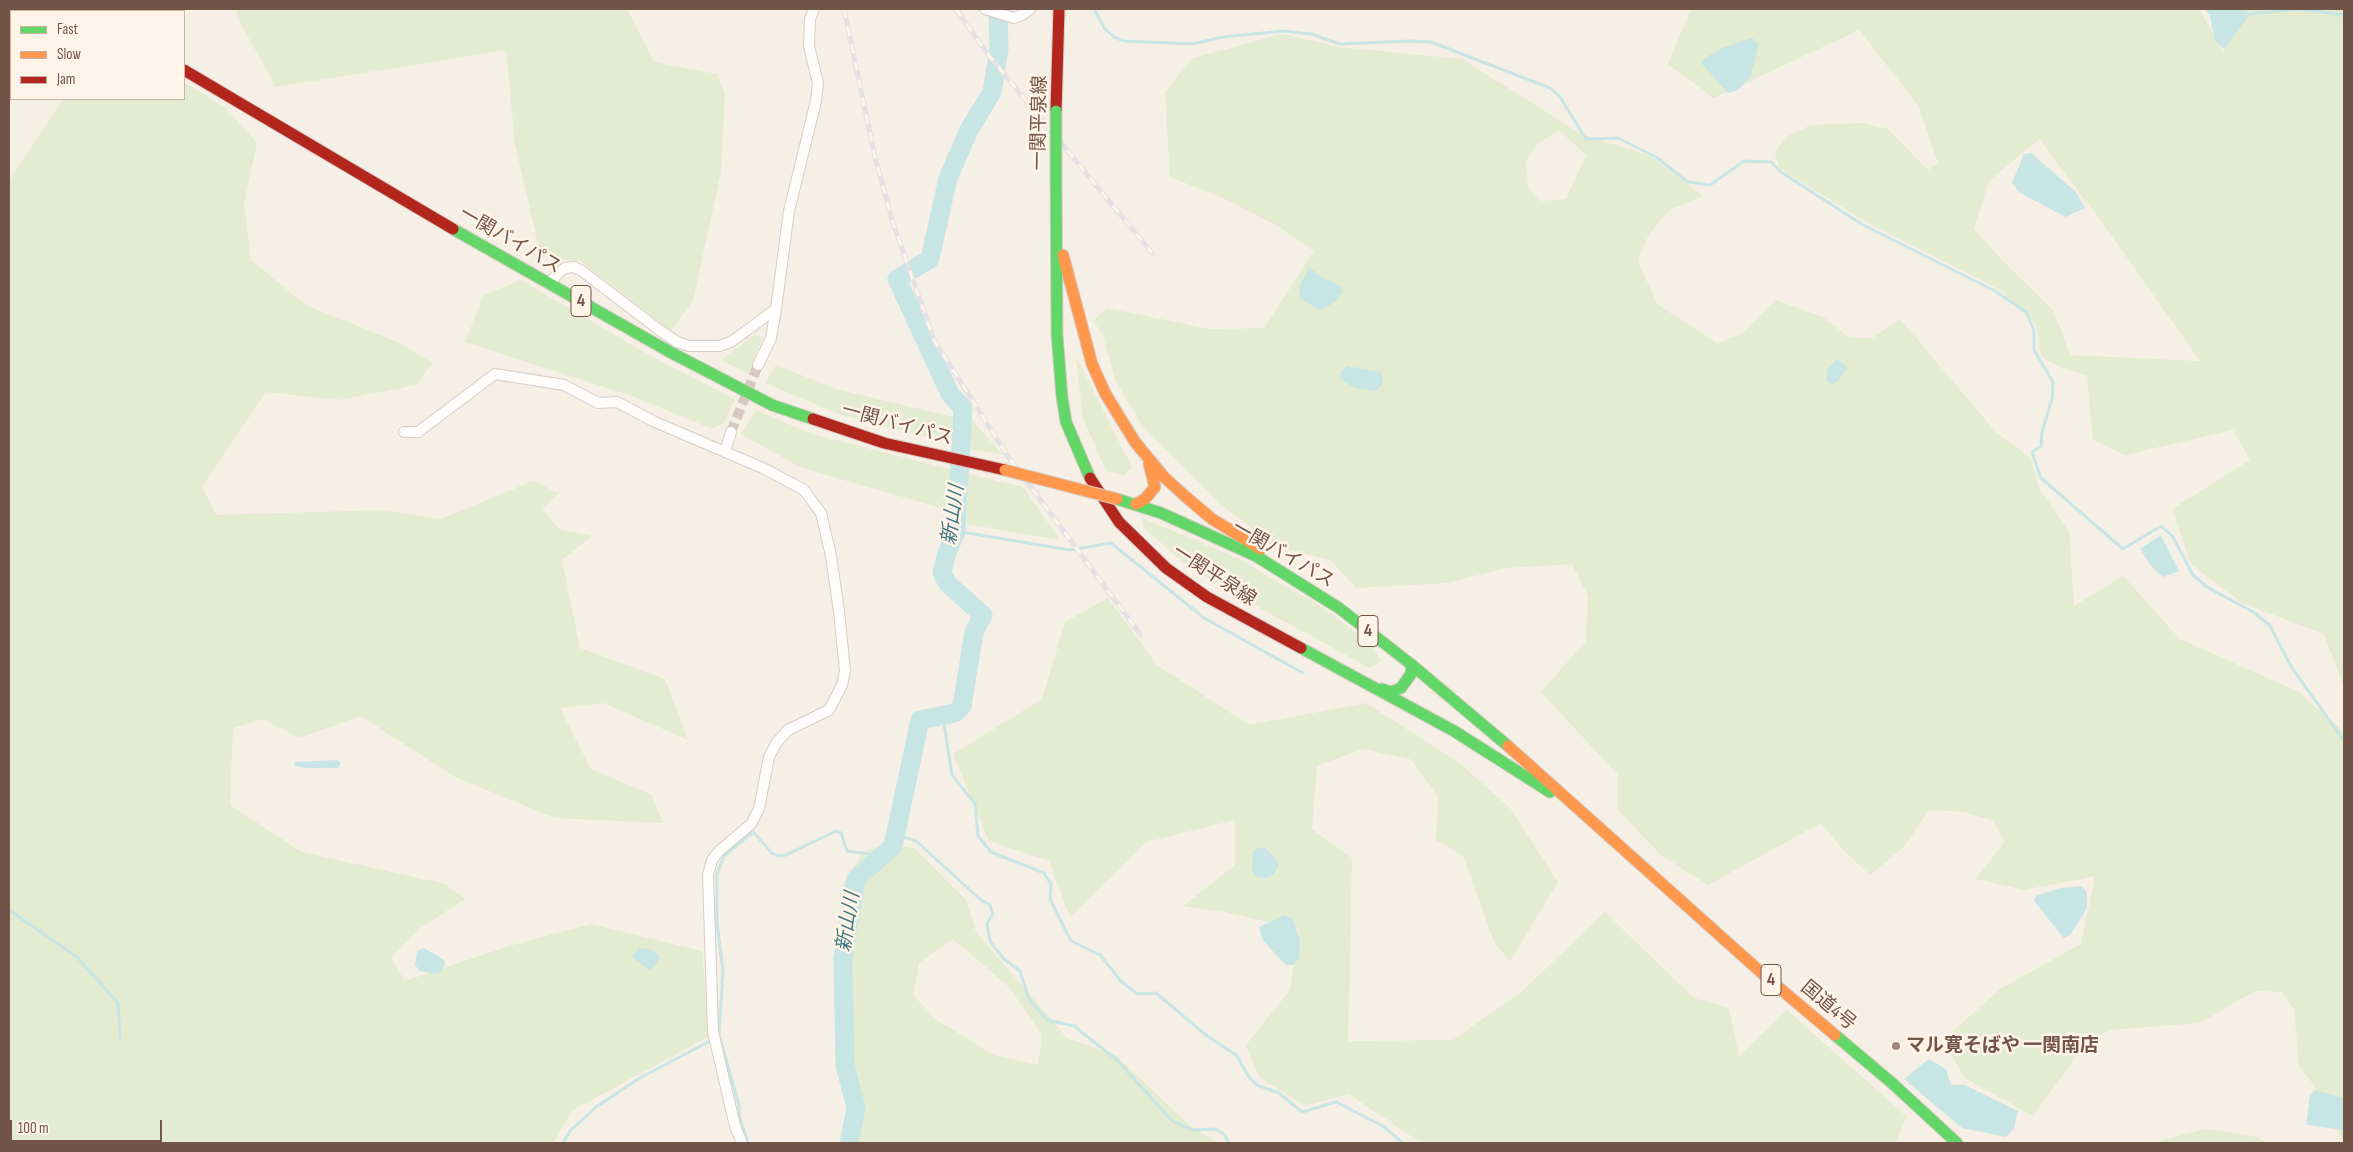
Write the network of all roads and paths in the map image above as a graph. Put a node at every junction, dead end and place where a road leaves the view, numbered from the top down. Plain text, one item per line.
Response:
1 (814, 9) edge
2 (985, 9) edge
3 (1030, 9) edge
4 (1059, 9) edge
5 (185, 71) edge
6 (1058, 237) junction
7 (549, 284) junction
8 (776, 309) junction
9 (758, 365) tunnel mouth
10 (404, 432) dead end
11 (731, 432) tunnel mouth
12 (725, 452) junction
13 (1145, 456) junction
14 (1136, 504) junction
15 (1339, 608) junction
16 (1412, 665) junction
17 (1378, 688) junction
18 (1586, 816) junction
19 (742, 1143) edge
20 (1956, 1143) edge

1 - 8 street
2 - 3 street
4 - 6 main road, 一関平泉線, bridge
5 - 7 main road, 一関バイパス / 4
6 - 13 main road, 一関平泉線
6 - 17 main road, 一関平泉線
7 - 8 street
7 - 14 main road, 一関バイパス / 4, bridge
8 - 9 street
10 - 12 street
11 - 12 street
12 - 19 street
13 - 14 main road, 一関平泉線
13 - 15 main road, 一関平泉線
14 - 15 main road, 一関バイパス / 4
15 - 16 main road, 一関バイパス / 4
16 - 17 main road, 一関平泉線
16 - 18 main road, 一関バイパス / 4
17 - 18 main road, 一関平泉線
18 - 20 main road, 国道4号 / 4

